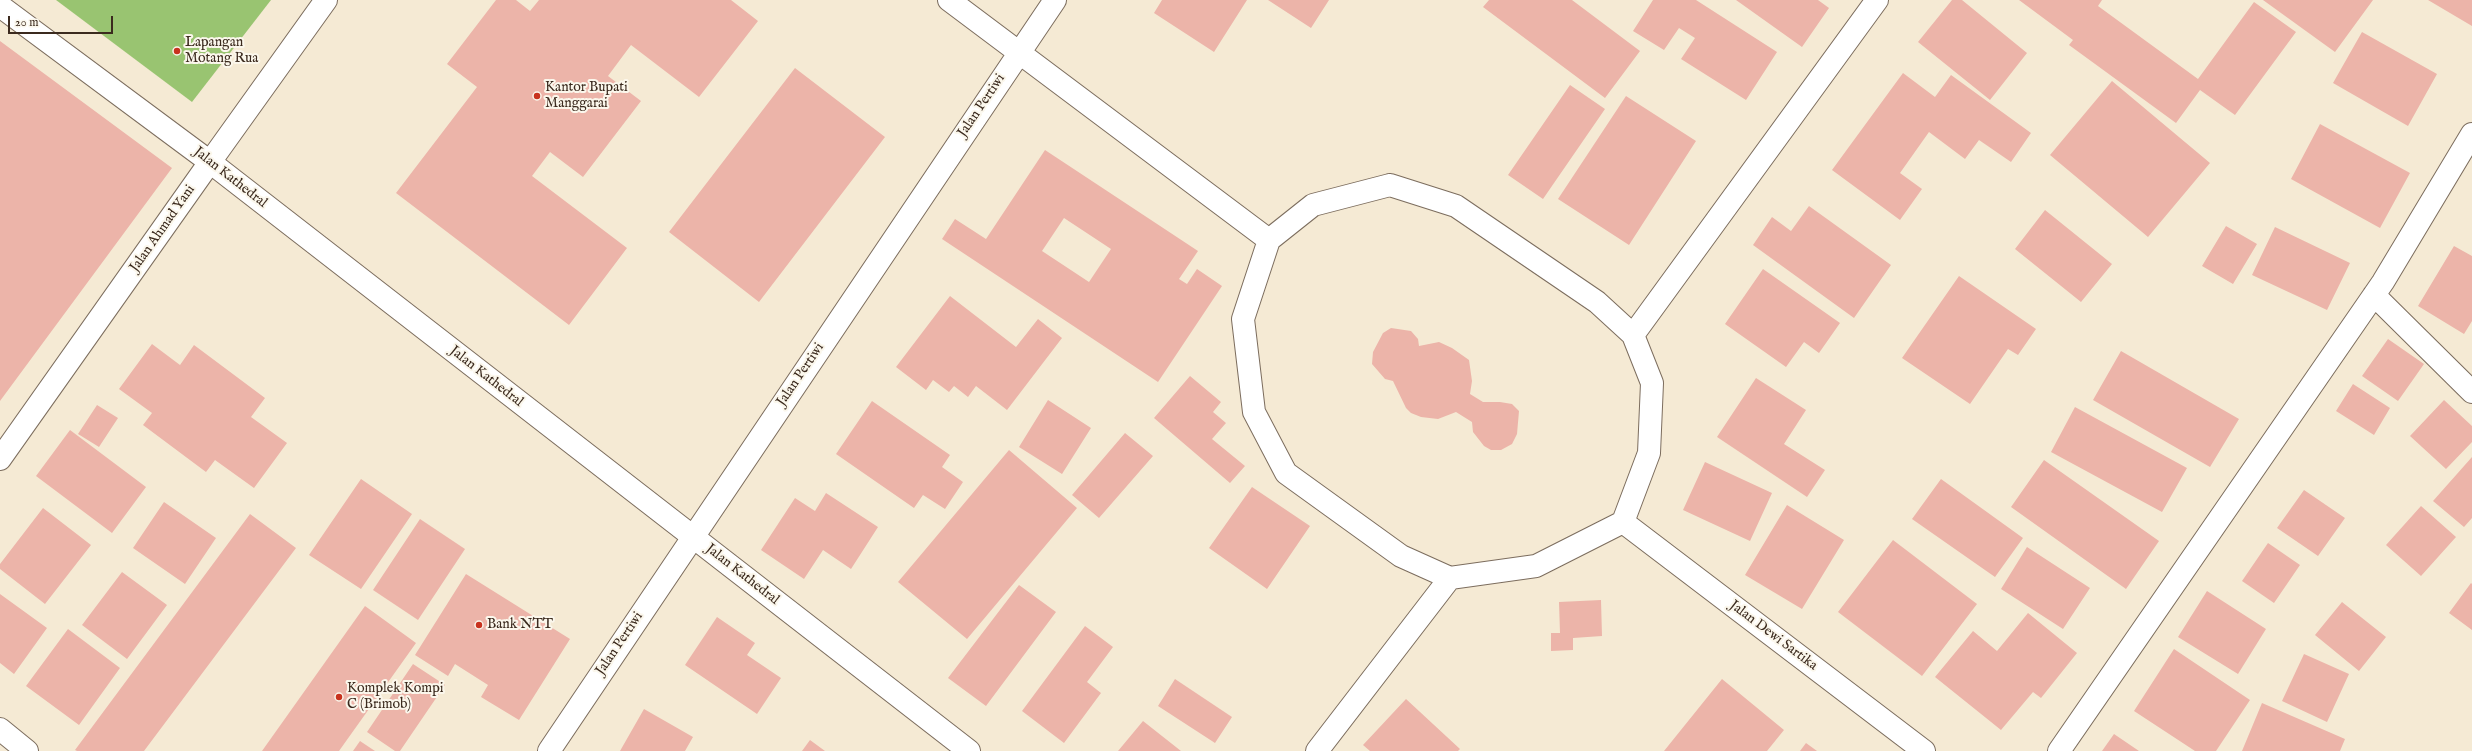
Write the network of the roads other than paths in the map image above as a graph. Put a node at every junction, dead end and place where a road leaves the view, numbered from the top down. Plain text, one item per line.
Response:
1 (326, 0) edge
2 (949, 0) edge
3 (1055, 0) edge
4 (1877, 0) edge
5 (0, 6) edge
6 (1019, 52) junction
7 (2472, 134) edge
8 (210, 162) junction
9 (1269, 240) junction
10 (2374, 295) junction
11 (1633, 335) junction
12 (2472, 392) edge
13 (0, 459) edge
14 (1623, 522) junction
15 (692, 537) junction
16 (1450, 578) junction
17 (0, 729) edge
18 (28, 751) edge
19 (549, 751) edge
20 (969, 751) edge
21 (1317, 751) edge
22 (1924, 751) edge
23 (2059, 751) edge

1 - 8 main road, Jalan Ahmad Yani
2 - 6 main road
3 - 6 main road, Jalan Pertiwi
4 - 11 main road
5 - 8 main road, Jalan Kathedral
6 - 9 main road
6 - 15 main road, Jalan Pertiwi
7 - 10 main road
8 - 13 main road, Jalan Ahmad Yani
8 - 15 main road, Jalan Kathedral
9 - 11 main road
9 - 16 main road
10 - 12 main road
10 - 23 main road
11 - 14 main road
14 - 16 main road
14 - 22 main road, Jalan Dewi Sartika
15 - 19 main road, Jalan Pertiwi
15 - 20 main road, Jalan Kathedral
16 - 21 main road
17 - 18 main road

